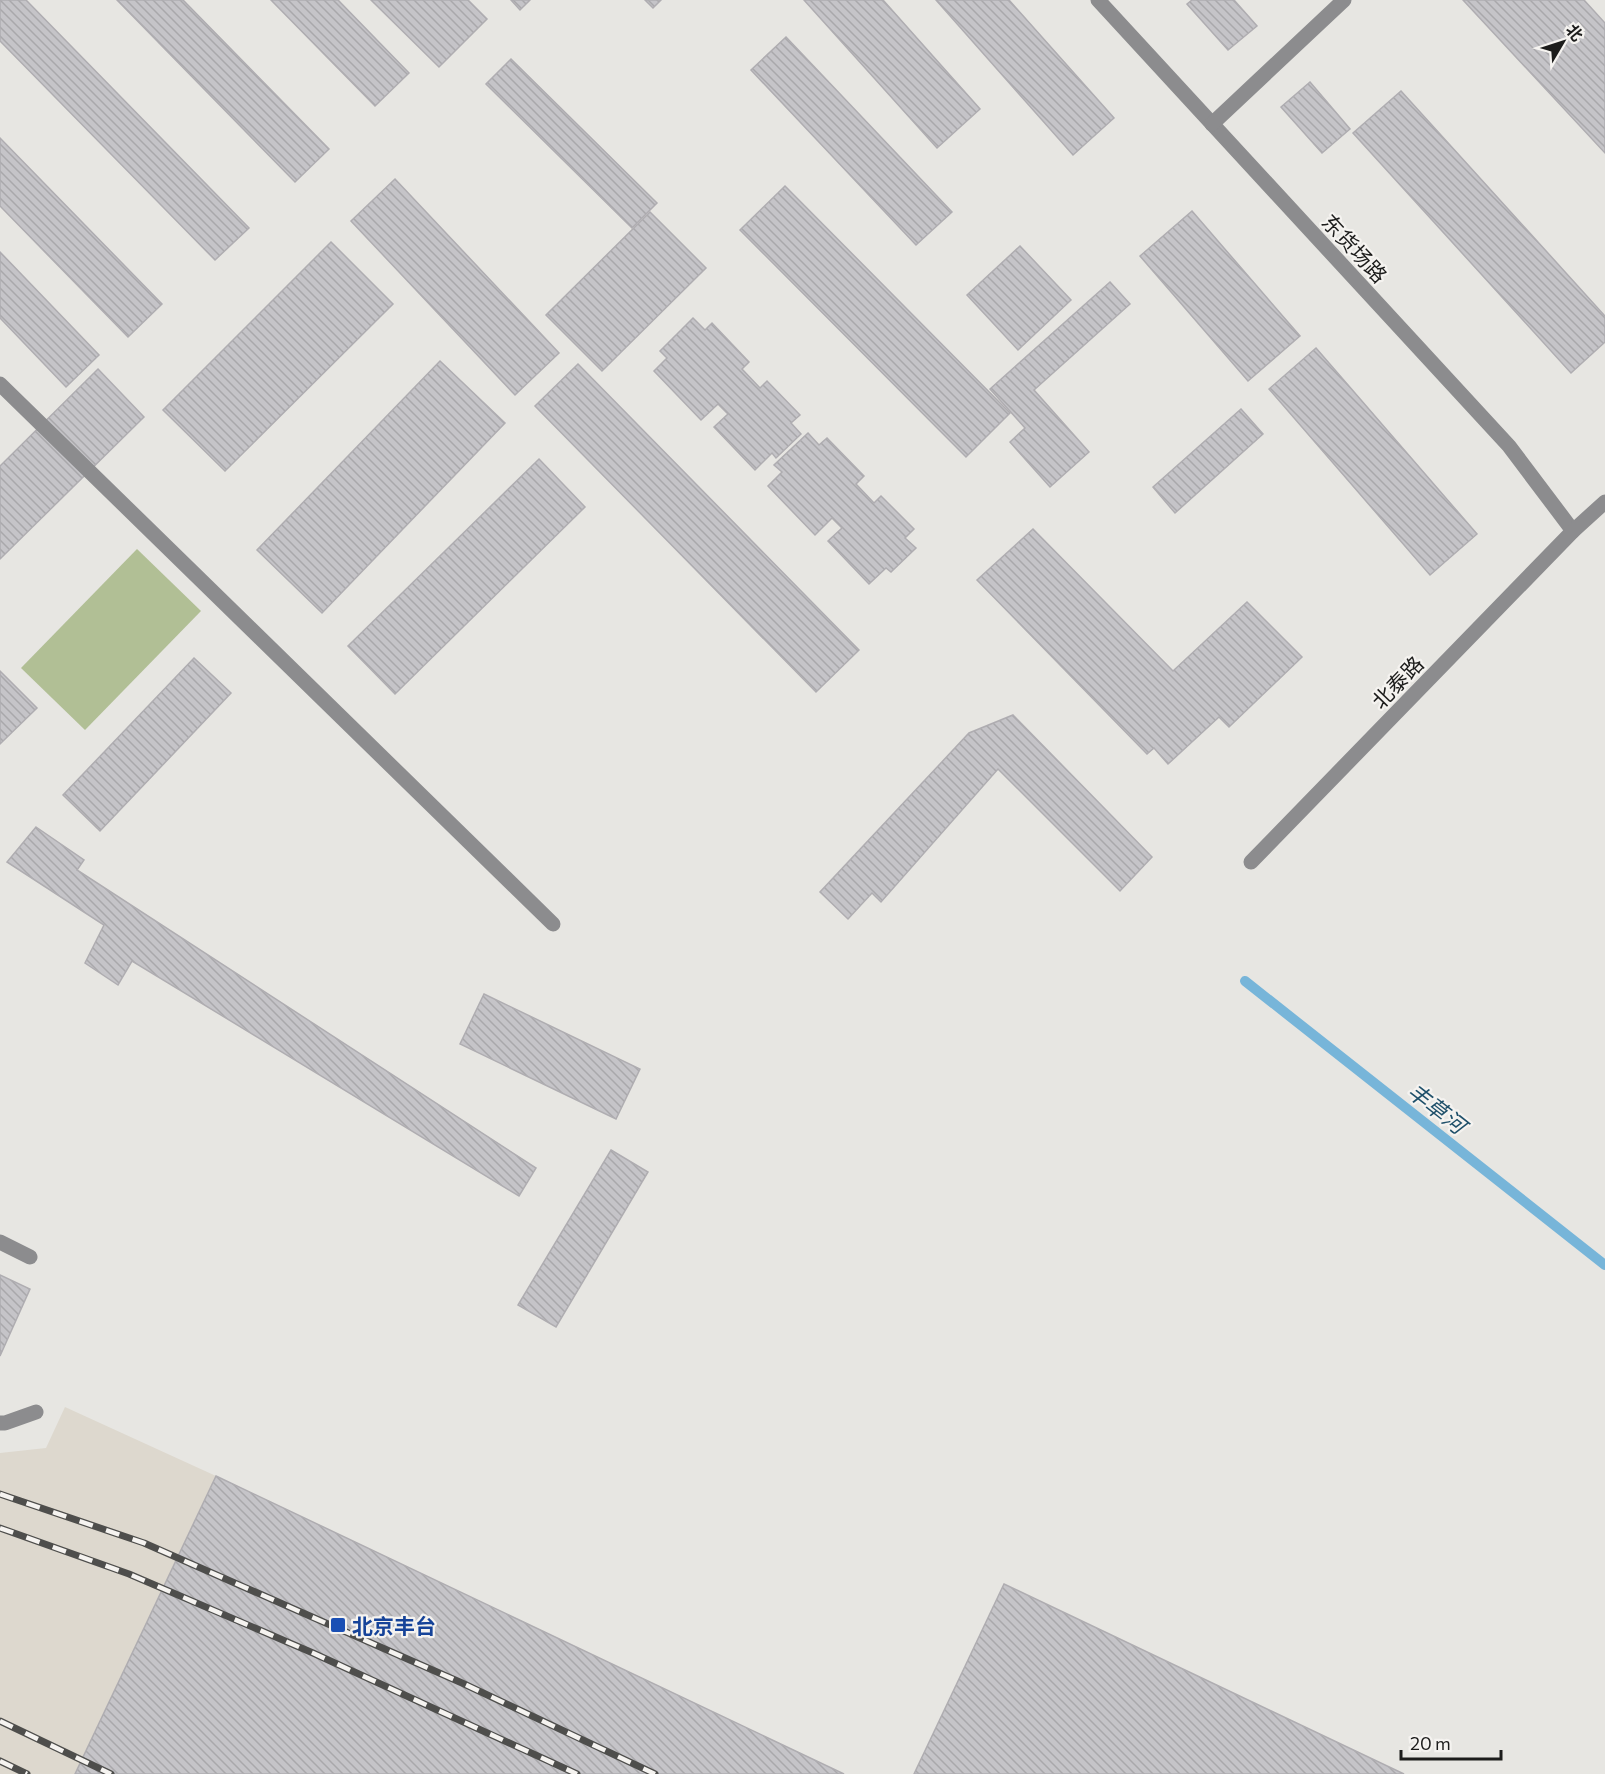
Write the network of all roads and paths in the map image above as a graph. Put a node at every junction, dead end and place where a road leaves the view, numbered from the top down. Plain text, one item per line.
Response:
1 (1098, 0) edge
2 (1344, 0) edge
3 (1212, 124) junction
4 (0, 384) edge
5 (1605, 502) edge
6 (1573, 531) junction
7 (1251, 862) dead end
8 (553, 924) dead end
9 (0, 1242) edge
10 (30, 1257) dead end
11 (36, 1413) dead end
12 (0, 1423) edge

1 - 3 street, 东货场路
2 - 3 street
3 - 6 street, 东货场路
4 - 8 street
5 - 6 street, 北泰路
6 - 7 street, 北泰路
9 - 10 street
11 - 12 street

